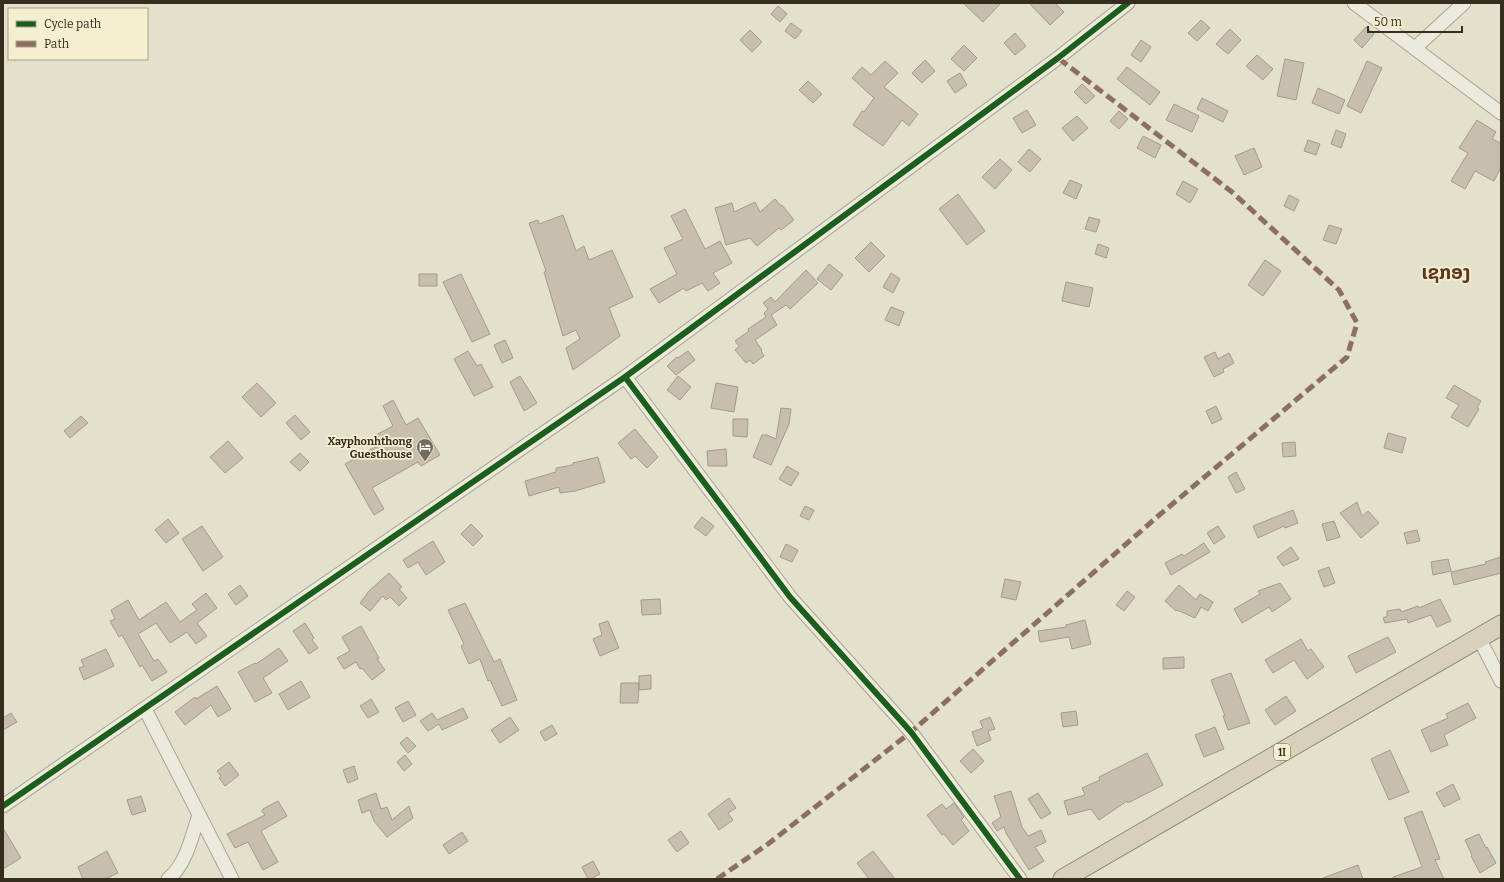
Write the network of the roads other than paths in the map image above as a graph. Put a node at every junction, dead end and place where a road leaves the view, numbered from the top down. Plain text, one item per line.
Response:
1 (1128, 3) edge
2 (1354, 3) edge
3 (1464, 3) edge
4 (1415, 48) junction
5 (1501, 113) edge
6 (625, 377) junction
7 (1501, 625) edge
8 (1479, 638) junction
9 (1501, 681) edge
10 (145, 709) junction
11 (3, 806) edge
12 (199, 815) junction
13 (174, 877) edge
14 (232, 879) edge
15 (1020, 879) edge
16 (1063, 879) edge

1 - 6 street
2 - 4 street
3 - 4 street
4 - 5 street
6 - 10 street
6 - 15 street
7 - 8 highway, 1I
8 - 9 street
8 - 16 highway, 1I
10 - 11 street
10 - 12 street
12 - 13 street
12 - 14 street

